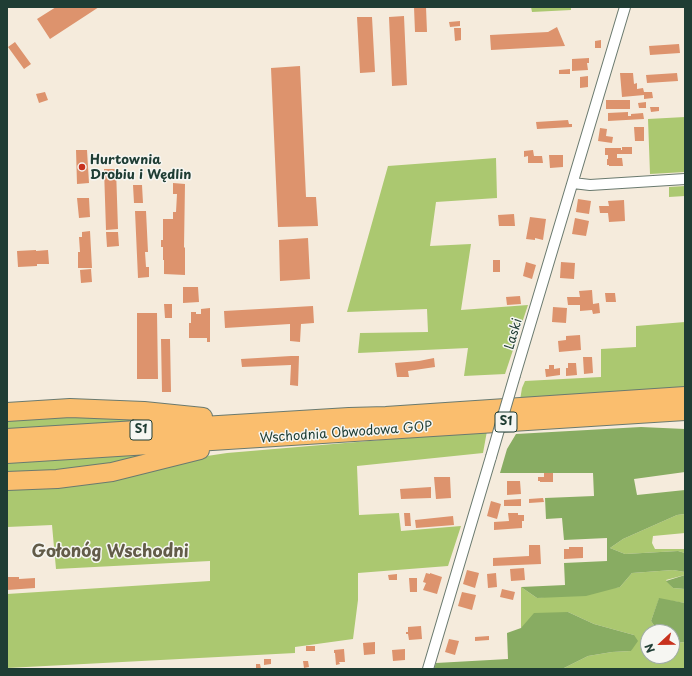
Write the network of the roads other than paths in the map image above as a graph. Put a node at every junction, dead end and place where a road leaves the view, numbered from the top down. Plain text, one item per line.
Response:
1 (625, 7) edge
2 (685, 179) edge
3 (573, 183) junction
4 (685, 396) edge
5 (685, 411) edge
6 (7, 412) edge
7 (250, 424) junction
8 (7, 438) edge
9 (225, 440) junction
10 (32, 445) junction
11 (7, 454) edge
12 (7, 481) edge
13 (428, 669) edge

1 - 3 street, Laski
2 - 3 street
3 - 13 street, Laski, bridge
4 - 7 highway, Wschodnia Obwodowa GOP / S1
5 - 9 highway, Wschodnia Obwodowa GOP / S1
6 - 7 highway
7 - 10 highway, Wschodnia Obwodowa GOP / S1
8 - 10 highway, Wschodnia Obwodowa GOP / S1
9 - 10 highway, Wschodnia Obwodowa GOP / S1
9 - 12 highway
10 - 11 highway, Wschodnia Obwodowa GOP / S1

